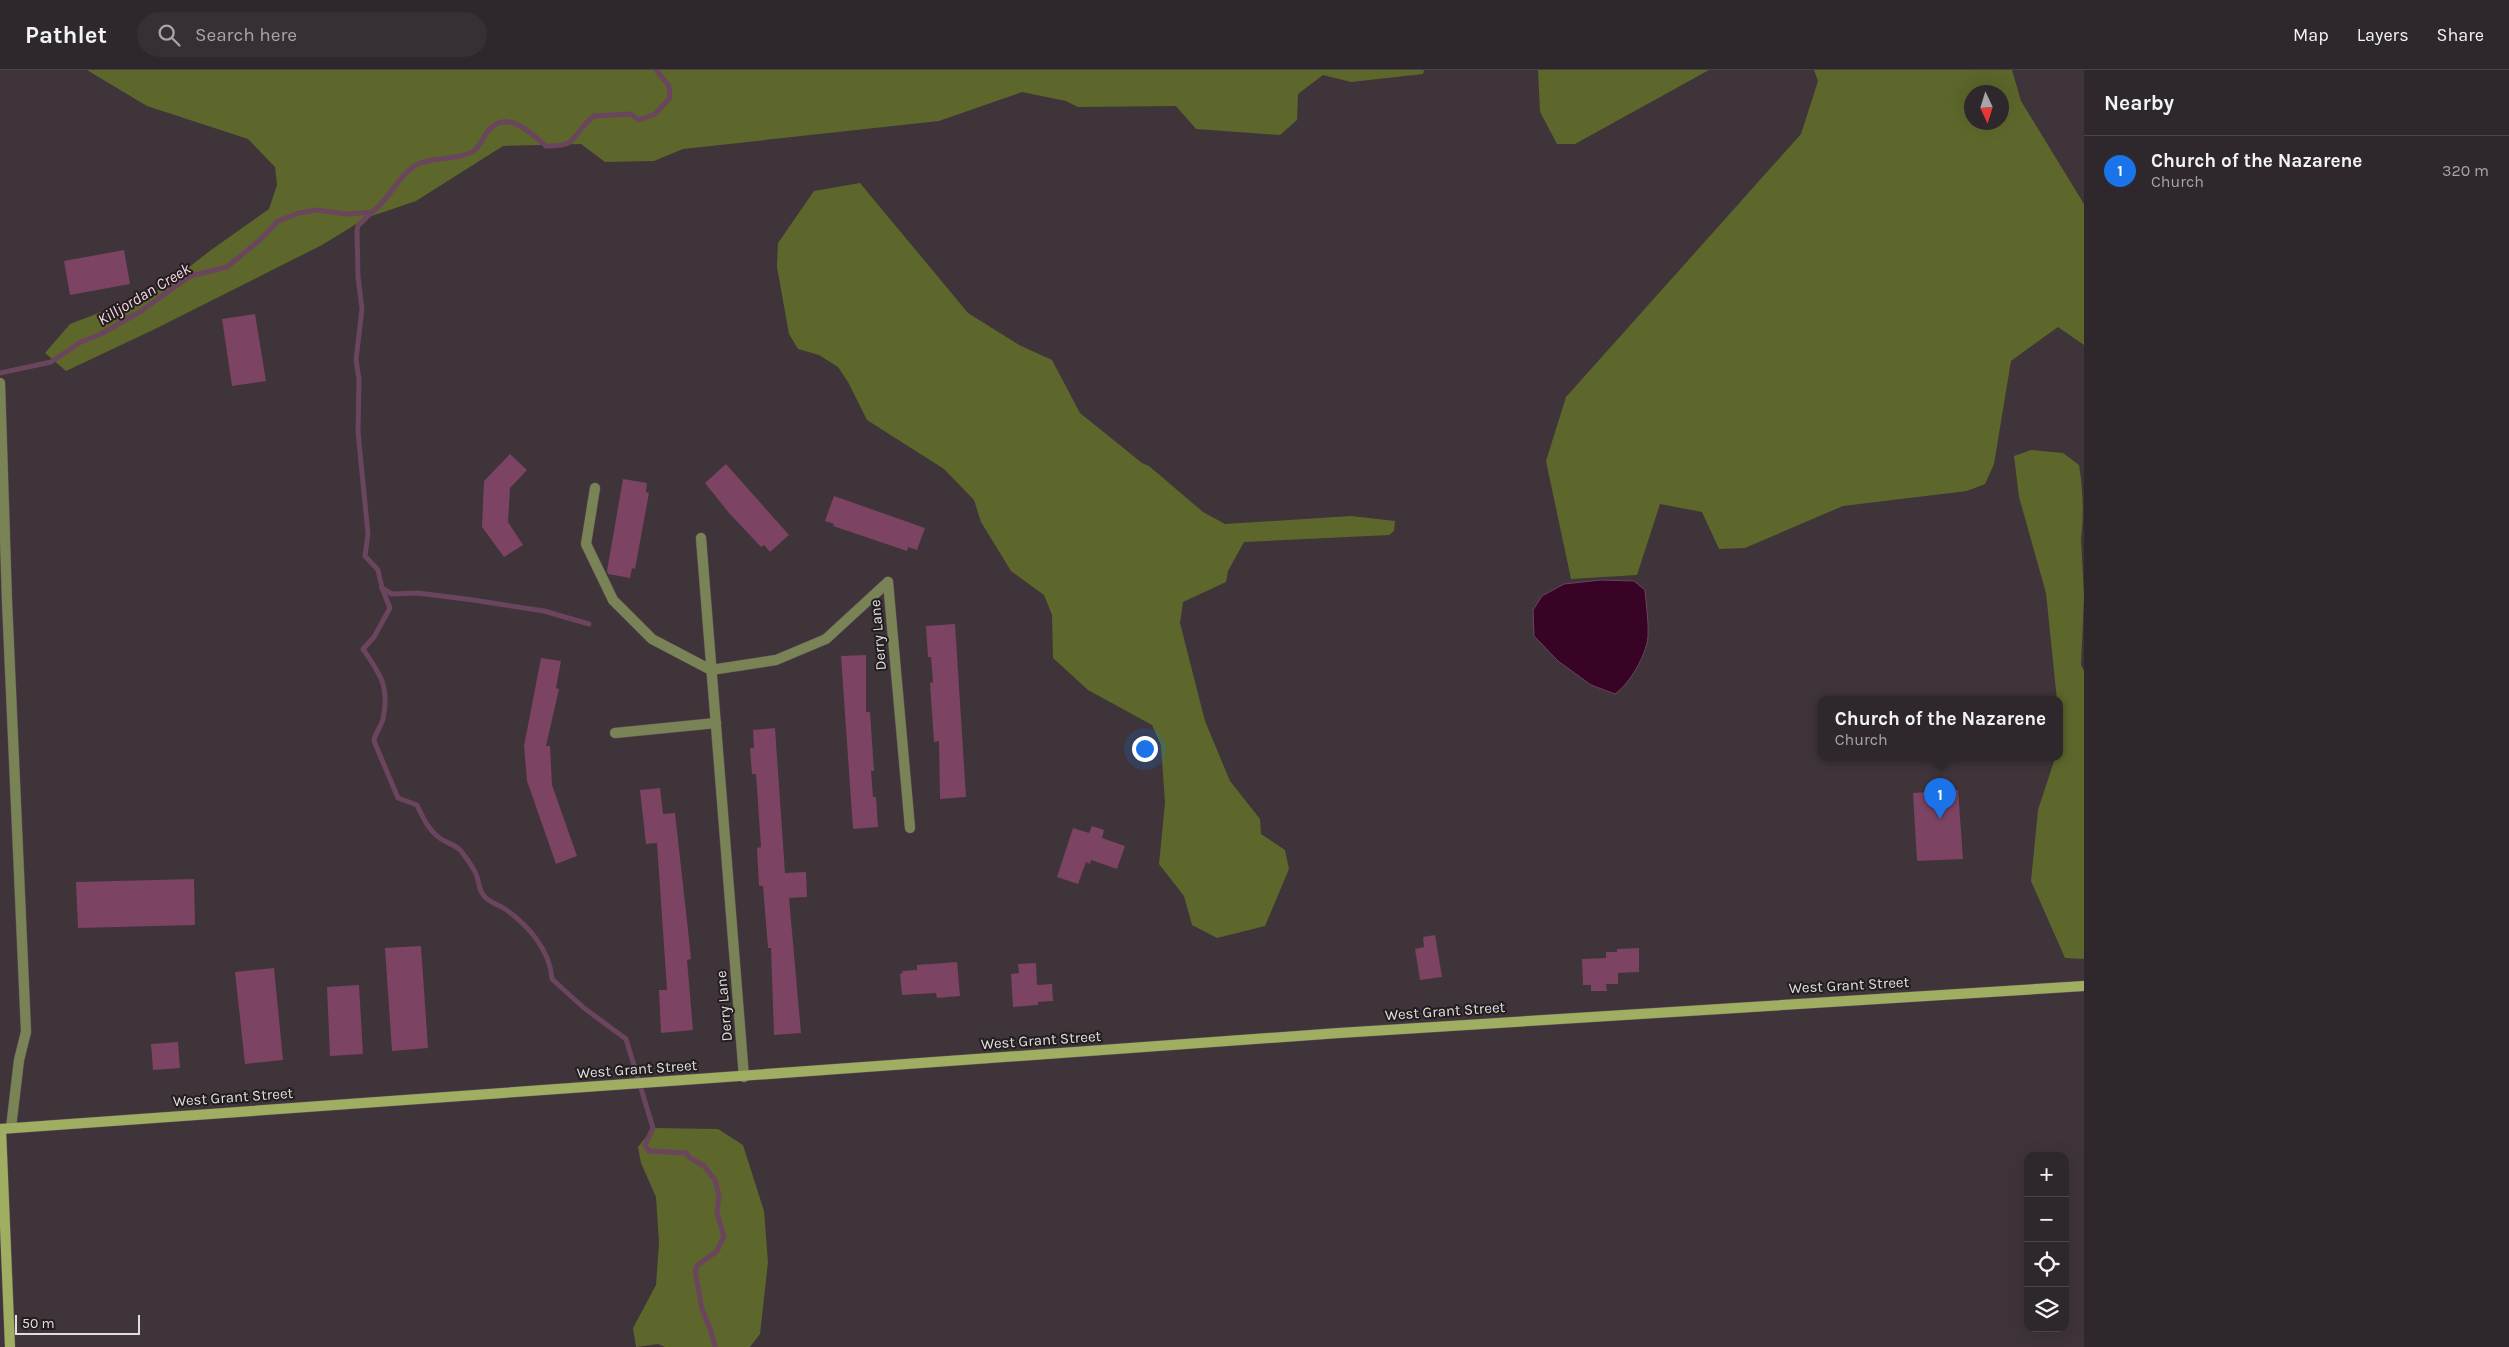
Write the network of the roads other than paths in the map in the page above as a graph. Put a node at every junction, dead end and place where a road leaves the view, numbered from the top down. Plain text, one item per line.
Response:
1 (0, 383) edge
2 (595, 488) dead end
3 (701, 538) dead end
4 (712, 670) junction
5 (716, 723) junction
6 (615, 733) dead end
7 (910, 828) dead end
8 (2084, 986) edge
9 (744, 1077) junction
10 (4, 1128) edge
11 (10, 1347) edge

1 - 10 street
2 - 4 street
3 - 4 street, Derry Lane
4 - 5 street, Derry Lane
4 - 7 street, Derry Lane
5 - 6 street
5 - 9 street, Derry Lane
8 - 9 main road, West Grant Street
9 - 10 main road, West Grant Street
10 - 11 main road

